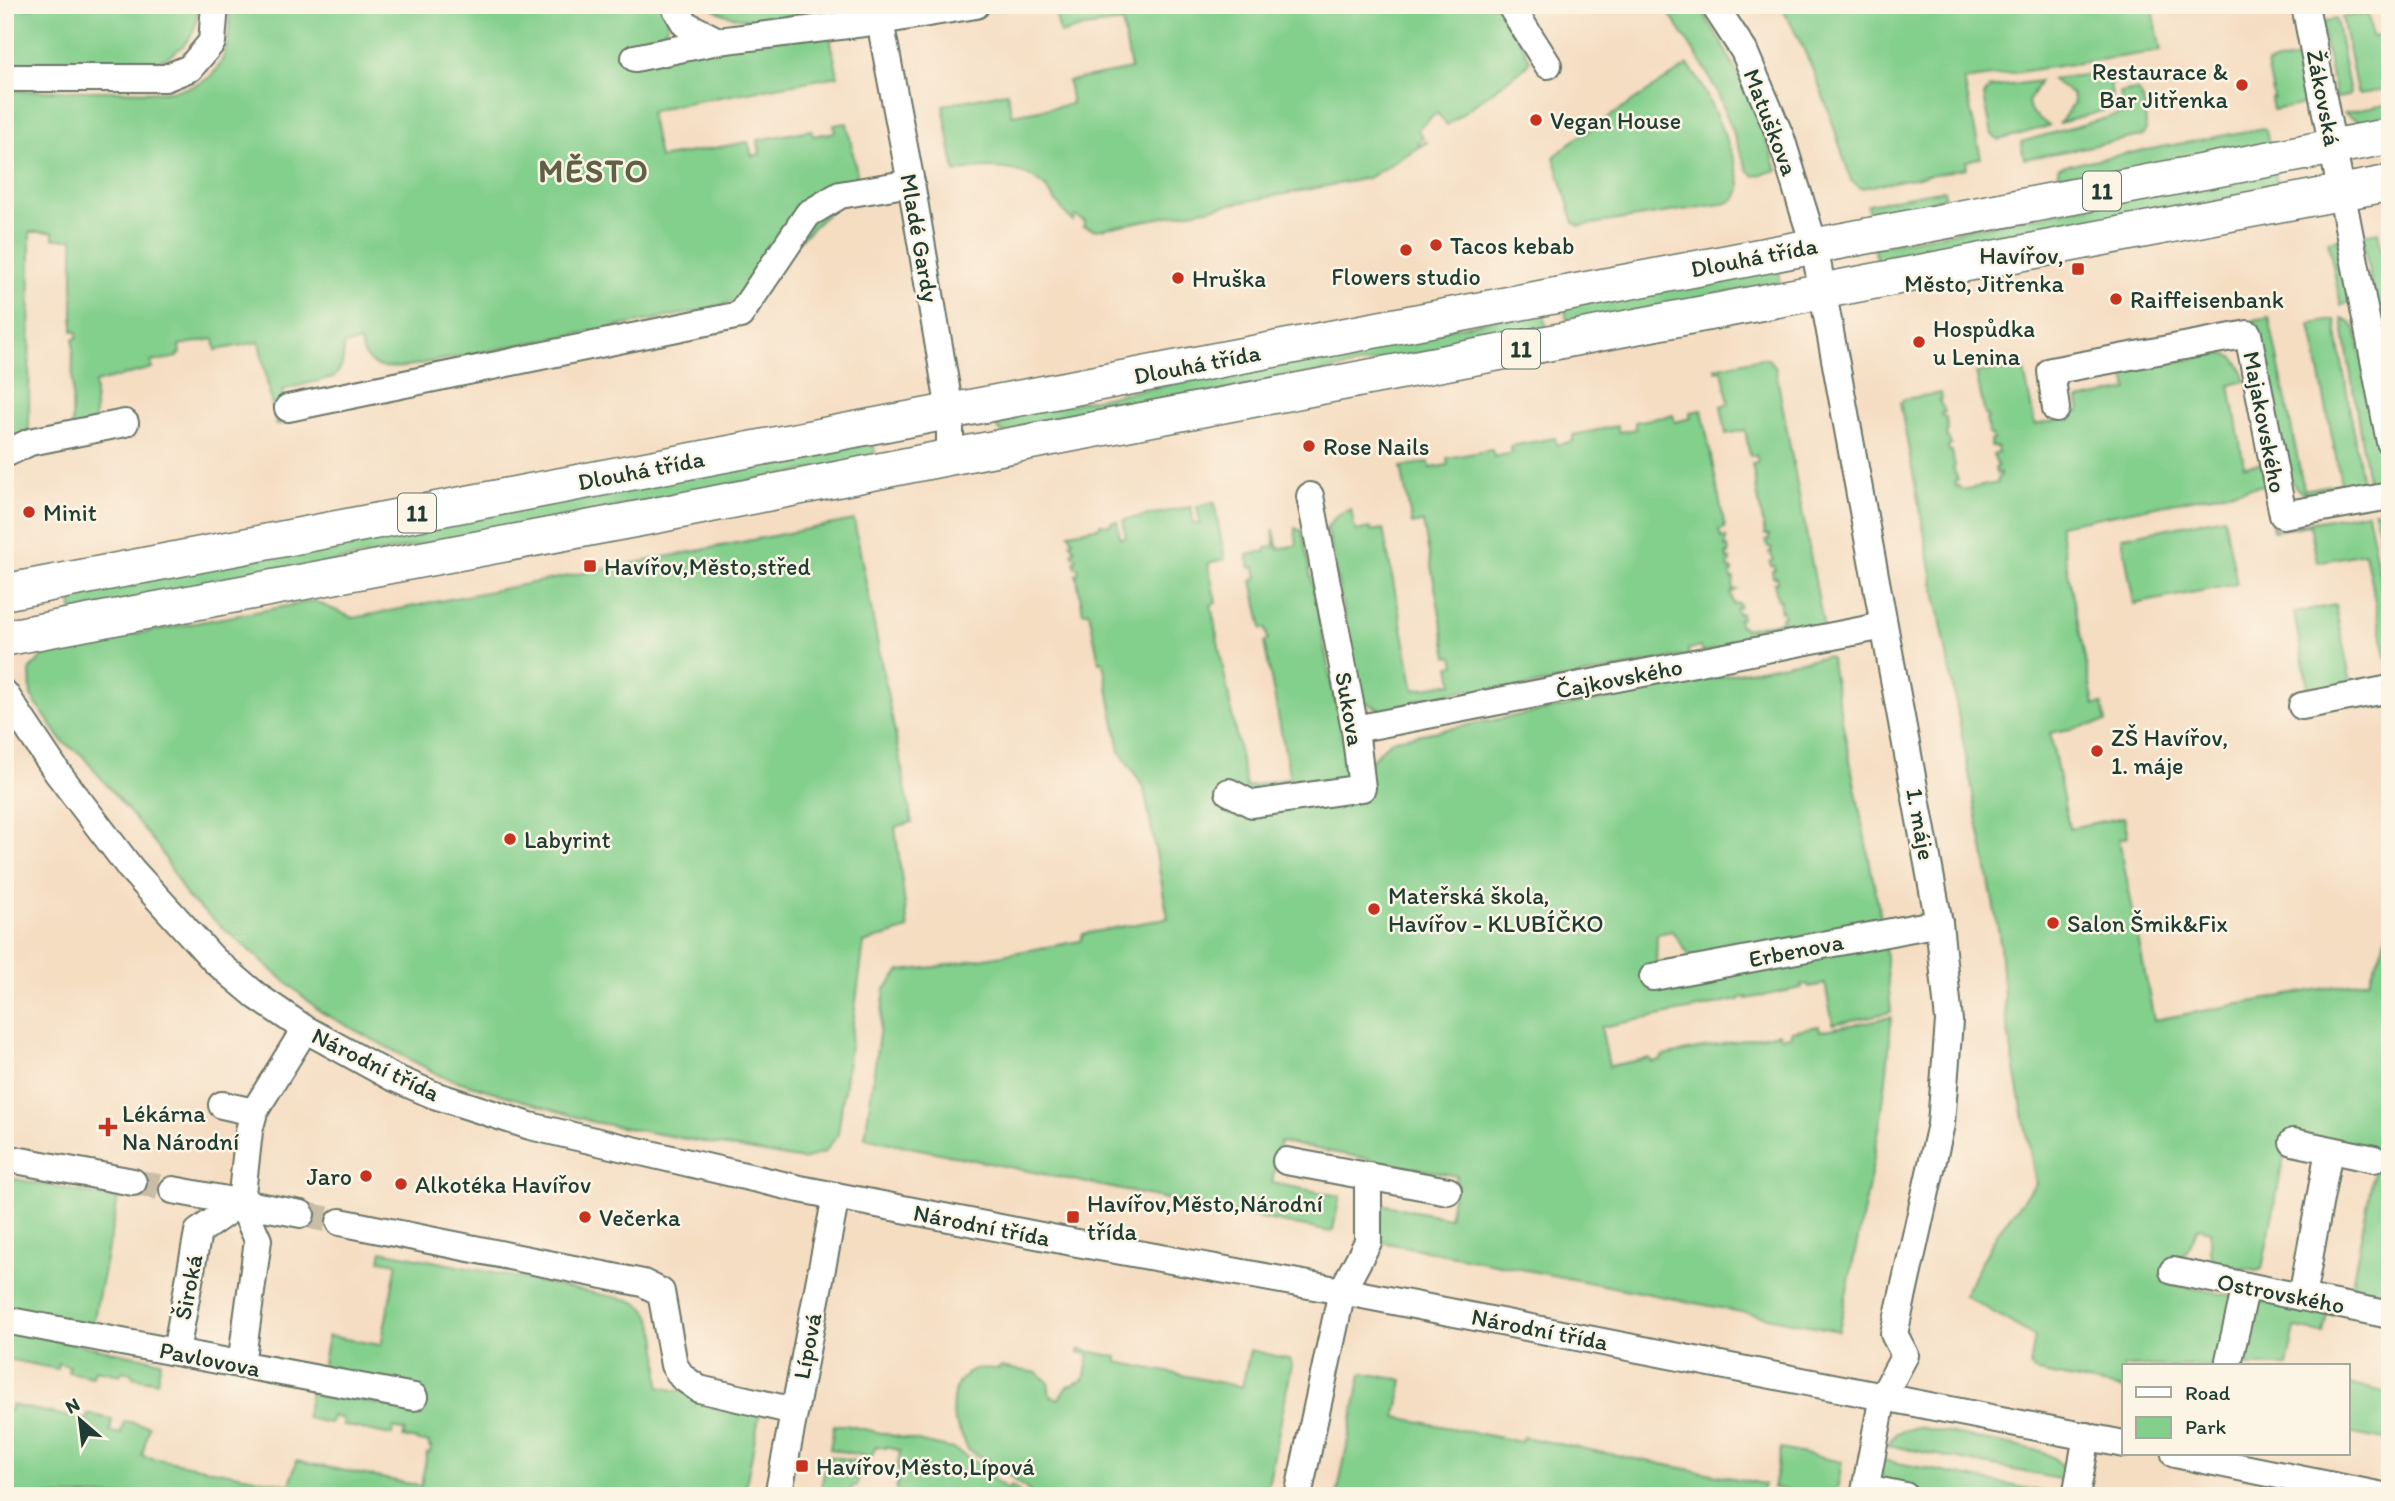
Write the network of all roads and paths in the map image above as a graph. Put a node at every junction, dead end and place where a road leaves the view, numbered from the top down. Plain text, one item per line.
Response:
1 (215, 5) edge
2 (976, 5) edge
3 (1510, 5) edge
4 (1714, 5) edge
5 (2305, 5) edge
6 (679, 14) edge
7 (880, 21) junction
8 (718, 41) junction
9 (635, 58) dead end
10 (1548, 65) dead end
11 (5, 78) edge
12 (2390, 136) edge
13 (2333, 147) junction
14 (911, 183) junction
15 (2390, 183) edge
16 (2342, 192) junction
17 (1814, 246) junction
18 (1823, 291) junction
19 (288, 408) dead end
20 (2056, 409) dead end
21 (950, 411) junction
22 (125, 423) dead end
23 (2390, 442) edge
24 (5, 454) edge
25 (950, 457) junction
26 (1310, 496) dead end
27 (2390, 496) edge
28 (5, 592) edge
29 (1884, 626) junction
30 (5, 638) edge
31 (2390, 689) edge
32 (5, 694) edge
33 (2302, 706) dead end
34 (1355, 729) junction
35 (1229, 792) dead end
36 (1939, 923) junction
37 (1653, 977) dead end
38 (305, 1029) junction
39 (222, 1105) dead end
40 (254, 1112) junction
41 (2293, 1143) dead end
42 (2329, 1150) junction
43 (5, 1158) edge
44 (2374, 1159) dead end
45 (1286, 1161) dead end
46 (1368, 1176) junction
47 (134, 1182) tunnel mouth
48 (173, 1189) tunnel mouth
49 (1448, 1191) dead end
50 (836, 1196) junction
51 (241, 1202) junction
52 (301, 1214) tunnel mouth
53 (340, 1222) tunnel mouth
54 (2173, 1271) dead end
55 (2246, 1286) junction
56 (1342, 1291) junction
57 (2302, 1297) junction
58 (2390, 1315) edge
59 (5, 1320) edge
60 (176, 1352) junction
61 (2230, 1360) dead end
62 (241, 1364) junction
63 (1882, 1396) junction
64 (414, 1397) dead end
65 (794, 1411) junction
66 (2087, 1436) junction
67 (2122, 1444) edge
68 (2185, 1456) edge
69 (1865, 1492) edge
70 (778, 1496) edge
71 (1298, 1496) edge
72 (1905, 1496) edge
73 (2077, 1496) edge
74 (2384, 1496) edge

1 - 11 street
2 - 7 street
3 - 10 street
4 - 17 street, Matuškova
5 - 13 street, Žákovská
6 - 8 street
7 - 8 street
7 - 14 street, Mladé Gardy
8 - 9 street
12 - 13 main road, Dlouhá třída / 11
13 - 16 street, Žákovská
13 - 17 main road, Dlouhá třída / 11
14 - 19 street
14 - 21 street, Mladé Gardy
15 - 16 main road, Dlouhá třída / 11
16 - 18 main road, Dlouhá třída / 11
16 - 23 street
17 - 18 street, 1. máje
17 - 21 main road, Dlouhá třída / 11
18 - 25 main road, Dlouhá třída / 11
18 - 29 street, 1. máje
20 - 27 street, Majakovského
21 - 25 street, Mladé Gardy
21 - 28 main road, Dlouhá třída / 11
22 - 24 street
25 - 30 main road, Dlouhá třída / 11
26 - 34 street, Sukova
29 - 34 street, Čajkovského
29 - 36 street, 1. máje
31 - 33 street
32 - 38 street, Národní třída
34 - 35 street, Sukova
36 - 37 street, Erbenova
36 - 63 street, 1. máje
38 - 40 street
38 - 50 street, Národní třída
39 - 40 street
40 - 51 street
41 - 42 street
42 - 44 street
42 - 57 street
43 - 47 street
45 - 46 street
46 - 49 street
46 - 56 street
48 - 51 street
50 - 56 street, Národní třída
50 - 65 street, Lípová
51 - 52 street
51 - 60 street, Široká
51 - 62 street
53 - 65 street
54 - 55 street, Ostrovského
55 - 57 street, Ostrovského
55 - 61 street
56 - 63 street, Národní třída
56 - 71 street
57 - 58 street, Ostrovského
59 - 60 street, Pavlovova
60 - 62 street, Pavlovova
62 - 64 street, Pavlovova
63 - 66 street, Národní třída
63 - 69 street
65 - 70 street, Lípová
66 - 67 street, Národní třída
66 - 73 street
68 - 74 street
69 - 72 street

